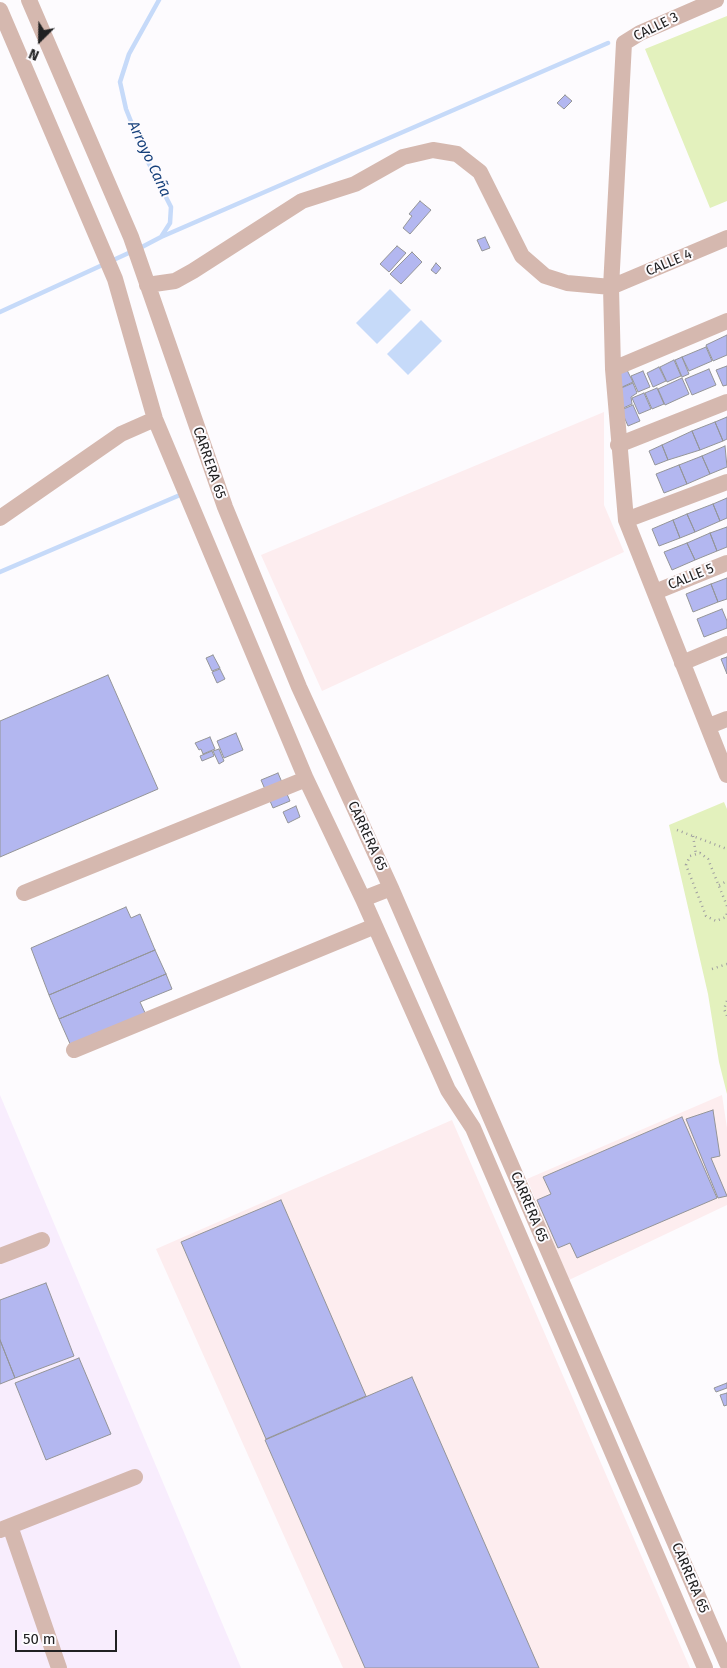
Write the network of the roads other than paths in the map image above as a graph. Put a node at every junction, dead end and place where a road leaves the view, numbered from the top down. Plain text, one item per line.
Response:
1 (29, 0) edge
2 (716, 0) edge
3 (0, 10) edge
4 (727, 238) edge
5 (147, 285) junction
6 (612, 287) junction
7 (727, 321) edge
8 (613, 369) junction
9 (727, 402) edge
10 (155, 419) junction
11 (618, 446) junction
12 (727, 482) edge
13 (0, 518) edge
14 (626, 520) junction
15 (727, 563) edge
16 (655, 592) junction
17 (727, 644) edge
18 (682, 663) junction
19 (727, 719) edge
20 (709, 726) junction
21 (727, 776) edge
22 (306, 779) junction
23 (391, 888) junction
24 (24, 893) dead end
25 (363, 899) junction
26 (375, 926) junction
27 (74, 1050) dead end
28 (42, 1240) dead end
29 (0, 1256) edge
30 (135, 1478) dead end
31 (5, 1528) edge
32 (727, 1663) edge
33 (60, 1668) edge
34 (705, 1668) edge

1 - 5 street, CARRERA 65
2 - 6 street, CALLE 3
3 - 10 street, CARRERA 65
4 - 6 street, CALLE 4
5 - 6 street
5 - 23 street, CARRERA 65
6 - 8 street
7 - 8 street
8 - 11 street
9 - 11 street
10 - 13 street
10 - 22 street, CARRERA 65
11 - 14 street
12 - 14 street
14 - 16 street
15 - 16 street, CALLE 5
16 - 18 street
17 - 18 street
18 - 20 street
19 - 20 street
20 - 21 street
22 - 24 street
22 - 25 street, CARRERA 65
23 - 25 street
23 - 32 street, CARRERA 65
25 - 26 street, CARRERA 65
26 - 27 street
26 - 34 street, CARRERA 65
28 - 29 street
30 - 31 street
31 - 33 street

